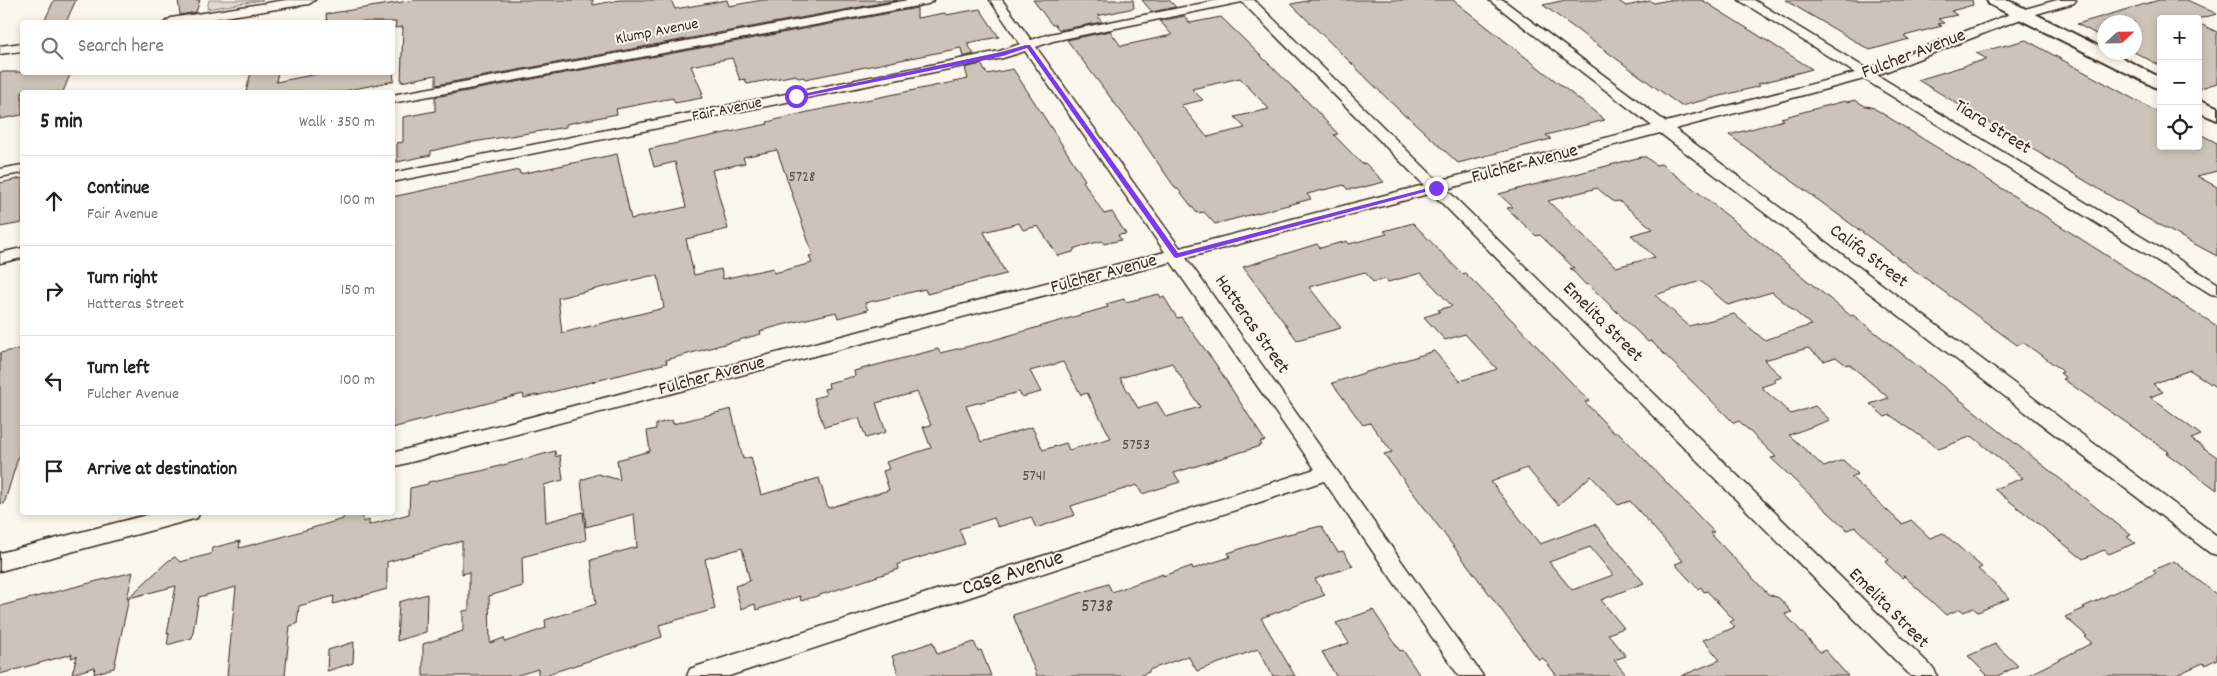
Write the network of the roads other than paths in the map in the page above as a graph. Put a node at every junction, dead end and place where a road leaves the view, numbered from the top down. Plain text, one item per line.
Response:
1 (309, 0) edge
2 (928, 0) edge
3 (996, 0) edge
4 (1237, 0) edge
5 (1247, 0) edge
6 (1496, 0) edge
7 (1745, 0) edge
8 (1995, 0) edge
9 (2070, 0) edge
10 (2022, 14) junction
11 (184, 20) edge
12 (1028, 46) junction
13 (20, 47) edge
14 (0, 50) edge
15 (1867, 74) junction
16 (2157, 83) edge
17 (395, 99) edge
18 (2202, 107) edge
19 (2217, 114) edge
20 (1665, 128) junction
21 (20, 169) edge
22 (0, 173) edge
23 (395, 177) edge
24 (1436, 188) junction
25 (20, 253) edge
26 (1176, 256) junction
27 (0, 258) edge
28 (2217, 290) edge
29 (395, 459) edge
30 (1328, 472) junction
31 (179, 515) edge
32 (2217, 547) edge
33 (0, 562) edge
34 (698, 676) edge
35 (1472, 676) edge
36 (1926, 676) edge

1 - 11 street
2 - 17 street, Klump Avenue
3 - 12 street, Hatteras Street
4 - 12 street, Fair Avenue
5 - 24 street, Emelita Street
6 - 20 street, Califa Street
7 - 15 street, Tiara Street
8 - 10 main road
9 - 10 street, Fulcher Avenue
10 - 15 street, Fulcher Avenue
10 - 16 main road
12 - 23 street, Fair Avenue
12 - 26 street, Hatteras Street
13 - 14 street
15 - 20 street, Fulcher Avenue
15 - 28 street, Tiara Street
18 - 19 main road
20 - 24 street, Fulcher Avenue
20 - 32 street, Califa Street
21 - 22 street
24 - 26 street, Fulcher Avenue
24 - 36 street, Emelita Street
25 - 27 street
26 - 29 street, Fulcher Avenue
26 - 30 street, Hatteras Street
30 - 34 street, Case Avenue
30 - 35 street, Hatteras Street
31 - 33 street

